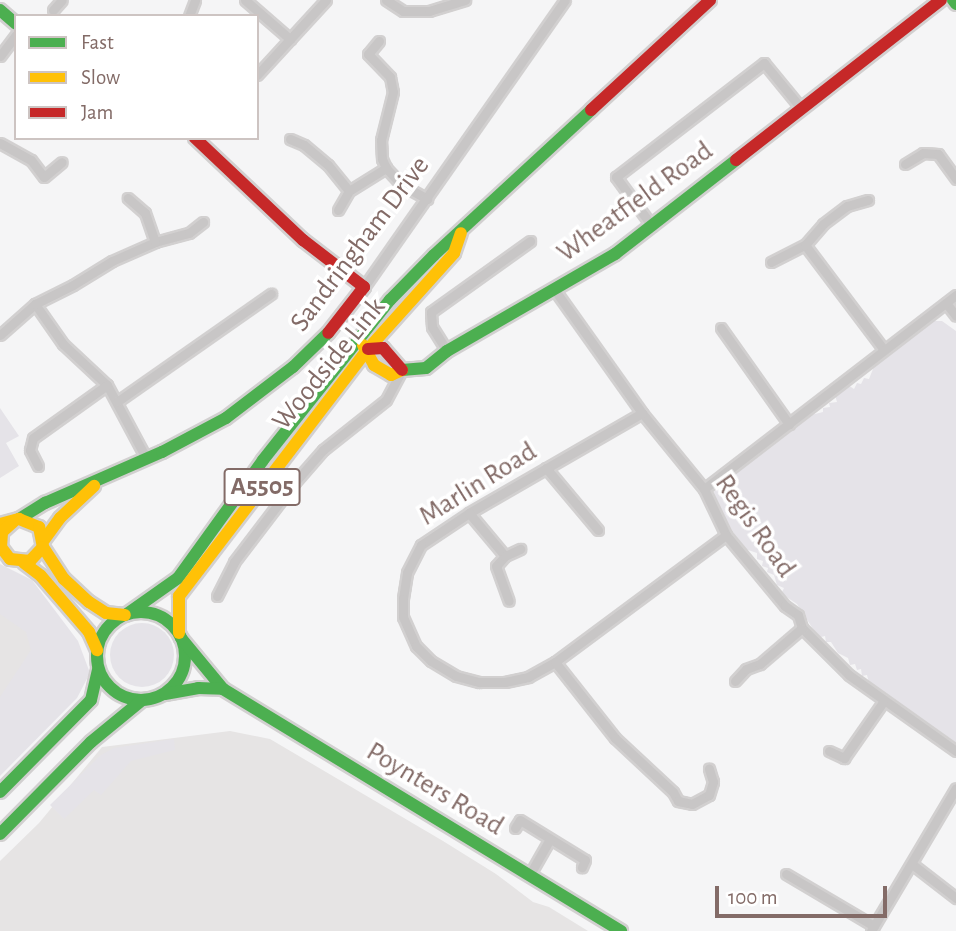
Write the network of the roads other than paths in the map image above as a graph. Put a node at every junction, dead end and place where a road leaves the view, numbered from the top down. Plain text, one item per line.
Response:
1 (62, 0) edge
2 (245, 0) edge
3 (326, 0) edge
4 (386, 0) edge
5 (465, 0) edge
6 (565, 0) edge
7 (710, 0) edge
8 (941, 0) edge
9 (0, 10) edge
10 (53, 10) dead end
11 (14, 21) edge
12 (14, 38) edge
13 (290, 38) junction
14 (379, 41) dead end
15 (0, 56) edge
16 (259, 73) edge
17 (801, 108) junction
18 (290, 139) dead end
19 (198, 140) edge
20 (0, 143) edge
21 (62, 162) dead end
22 (905, 164) dead end
23 (386, 168) junction
24 (956, 179) edge
25 (349, 191) junction
26 (128, 198) dead end
27 (427, 199) junction
28 (868, 200) dead end
29 (338, 210) dead end
30 (203, 222) dead end
31 (652, 226) junction
32 (461, 233) junction
33 (530, 241) dead end
34 (155, 242) junction
35 (805, 245) junction
36 (771, 262) dead end
37 (364, 287) junction
38 (554, 289) junction
39 (271, 294) dead end
40 (956, 295) edge
41 (946, 303) junction
42 (35, 304) junction
43 (956, 316) edge
44 (721, 328) dead end
45 (0, 335) edge
46 (357, 340) junction
47 (368, 349) junction
48 (884, 350) junction
49 (447, 351) junction
50 (402, 370) junction
51 (107, 385) junction
52 (118, 401) junction
53 (642, 412) junction
54 (789, 424) junction
55 (146, 458) junction
56 (38, 466) dead end
57 (546, 468) junction
58 (102, 478) junction
59 (704, 489) junction
60 (469, 513) junction
61 (11, 522) edge
62 (598, 530) dead end
63 (726, 535) junction
64 (43, 543) junction
65 (520, 549) dead end
66 (2, 553) edge
67 (505, 555) junction
68 (24, 563) junction
69 (217, 596) dead end
70 (509, 601) dead end
71 (126, 615) junction
72 (802, 628) junction
73 (180, 636) junction
74 (97, 650) junction
75 (555, 662) junction
76 (98, 669) junction
77 (735, 681) dead end
78 (223, 689) junction
79 (165, 694) junction
80 (141, 701) junction
81 (883, 702) junction
82 (830, 751) dead end
83 (956, 751) edge
84 (709, 769) dead end
85 (956, 788) edge
86 (0, 792) edge
87 (515, 828) dead end
88 (0, 834) edge
89 (550, 839) junction
90 (912, 864) junction
91 (582, 867) dead end
92 (530, 874) junction
93 (786, 874) dead end
94 (956, 898) edge
95 (873, 929) edge
96 (621, 931) edge

1 - 10 street
2 - 13 street
3 - 13 street
4 - 5 street
6 - 27 street, Sandringham Drive
7 - 32 street, Woodside Link / A5505
8 - 17 street, Wheatfield Road
9 - 11 street
12 - 15 street
13 - 16 street
14 - 23 street
17 - 31 street, Wheatfield Road
17 - 31 street
18 - 25 street
19 - 37 street
20 - 21 street
22 - 24 street
23 - 25 street
23 - 27 street
25 - 29 street
26 - 34 street
27 - 37 street, Sandringham Drive
28 - 35 street
30 - 34 street
31 - 38 street, Wheatfield Road
32 - 46 street, Woodside Link / A5505
32 - 47 street, Woodside Link / A5505
33 - 49 street
34 - 42 street
35 - 36 street
35 - 48 street
37 - 55 street, Sandringham Drive
38 - 49 street, Wheatfield Road
38 - 53 street, Regis Road
39 - 52 street
40 - 41 street
41 - 43 street
41 - 48 street
42 - 45 street
42 - 51 street
44 - 54 street
46 - 47 street
46 - 71 street, Woodside Link / A5505
47 - 50 street
47 - 73 street, Woodside Link / A5505
48 - 54 street
49 - 50 street, Wheatfield Road
50 - 69 street
51 - 52 street
51 - 56 street
52 - 55 street
53 - 57 street, Marlin Road
53 - 59 street, Regis Road
54 - 59 street
55 - 58 street, Sandringham Drive
57 - 60 street, Marlin Road
57 - 62 street
58 - 61 street, Sandringham Drive
58 - 64 street, Sandringham Drive
59 - 63 street, Regis Road
60 - 67 street
60 - 75 street, Marlin Road
61 - 64 street
61 - 66 street
63 - 72 street, Regis Road
63 - 75 street, Marlin Road
64 - 68 street
64 - 71 street
65 - 67 street
66 - 68 street
67 - 70 street
68 - 74 street
71 - 73 street
71 - 74 street
72 - 77 street
72 - 81 street, Regis Road
73 - 78 street, Poynters Road
73 - 79 street
74 - 76 street
75 - 84 street
76 - 80 street
76 - 86 street
78 - 79 street
78 - 92 street, Poynters Road
79 - 80 street
80 - 88 street
81 - 82 street
81 - 83 street, Regis Road
85 - 90 street
87 - 89 street
89 - 91 street
89 - 92 street
90 - 94 street
90 - 95 street
92 - 96 street, Poynters Road
93 - 95 street

